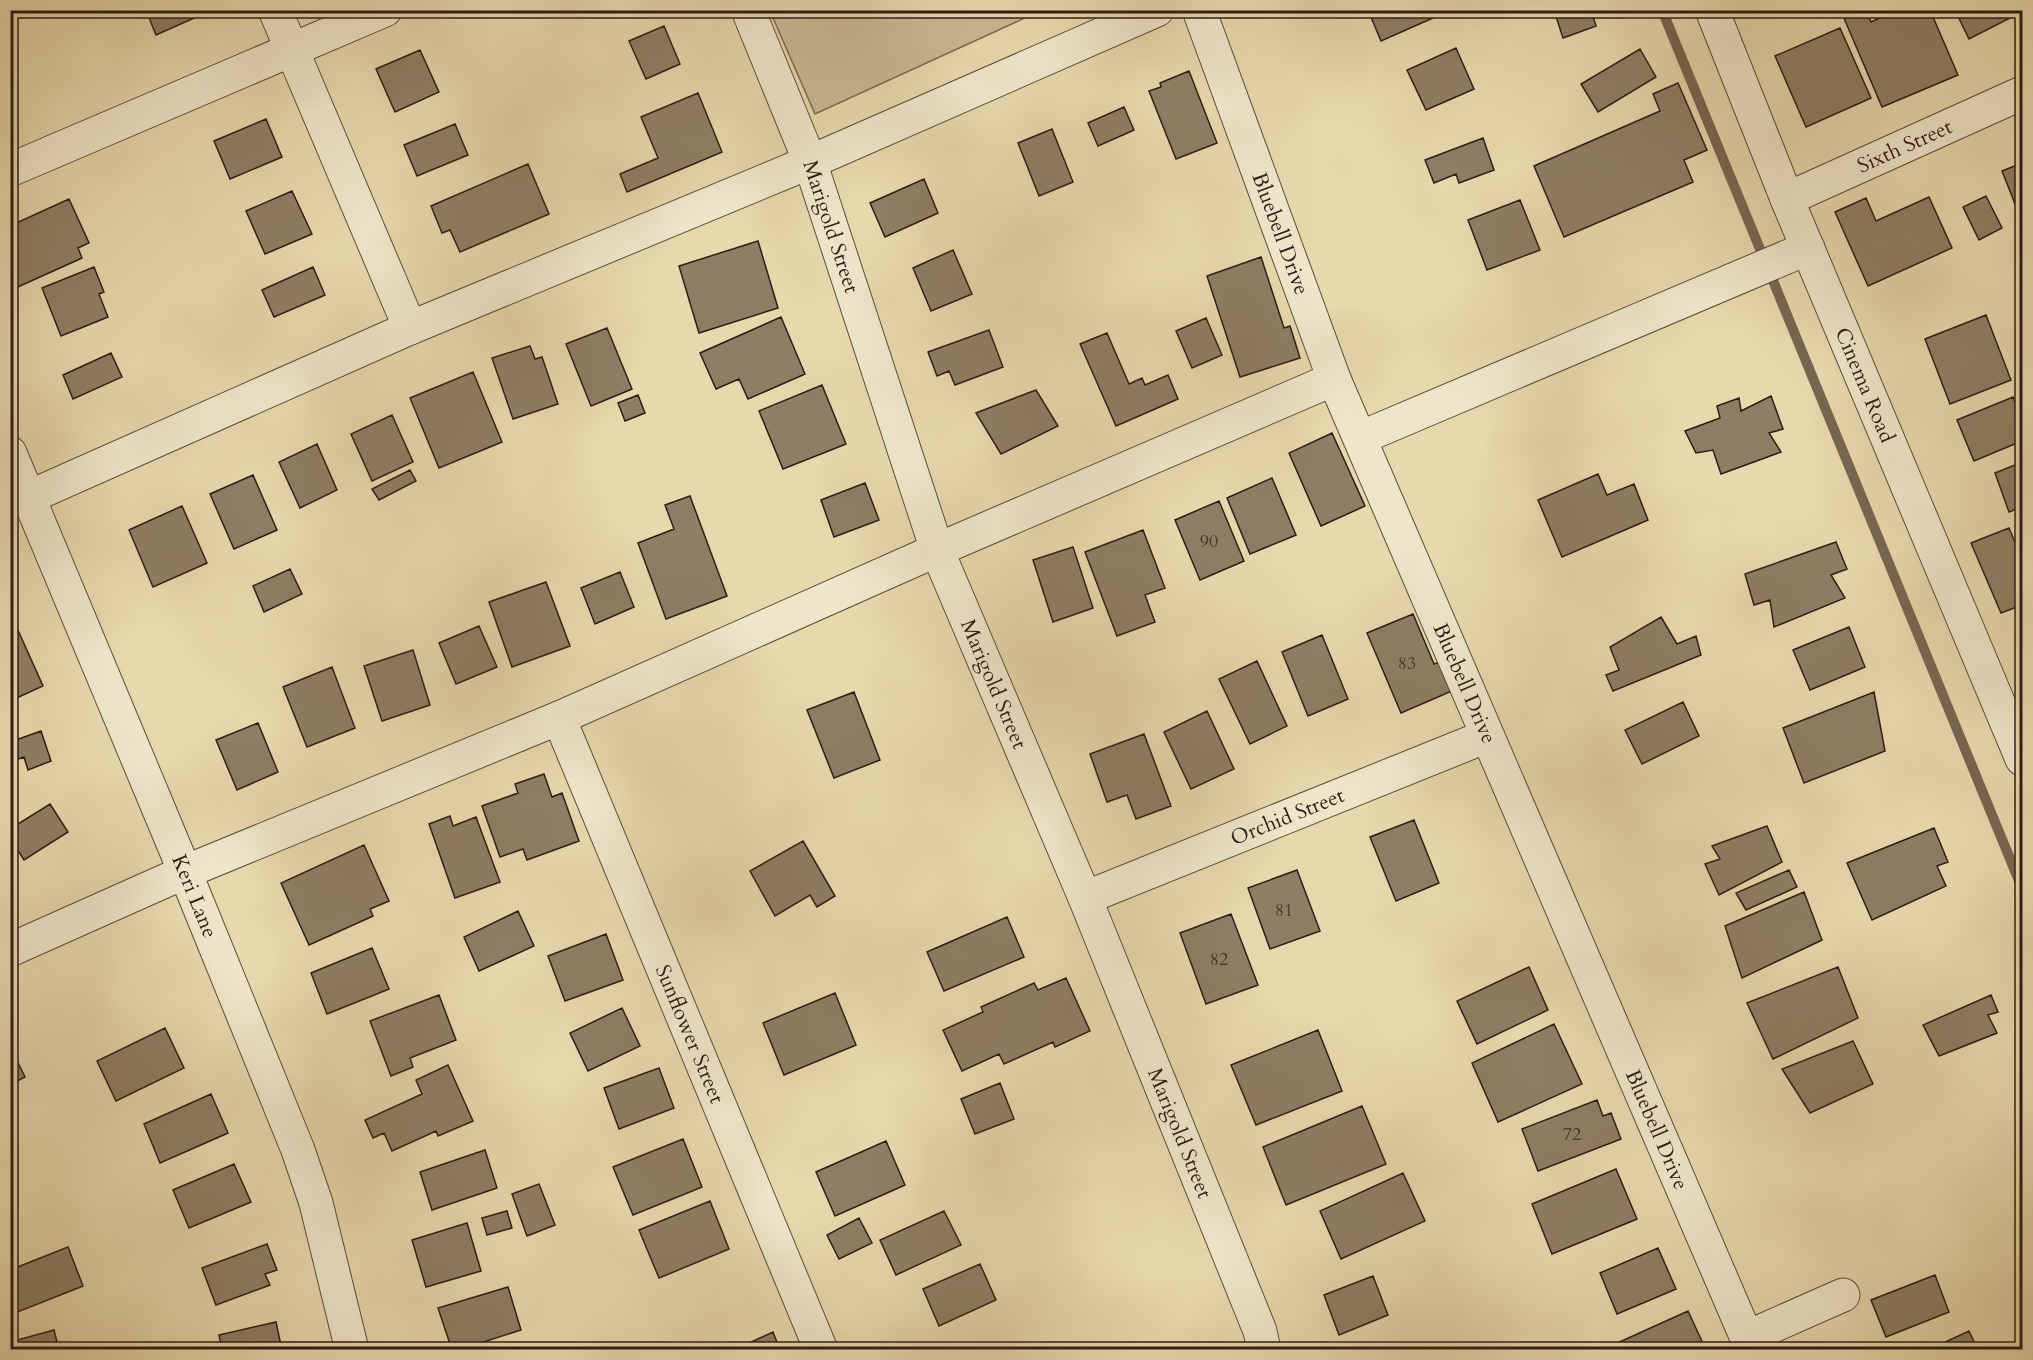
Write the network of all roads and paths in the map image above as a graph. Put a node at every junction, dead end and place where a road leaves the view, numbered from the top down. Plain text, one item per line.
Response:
1 (275, 10) edge
2 (385, 10) edge
3 (748, 10) edge
4 (1156, 10) edge
5 (1199, 10) edge
6 (1712, 10) edge
7 (292, 51) junction
8 (2022, 93) edge
9 (810, 162) junction
10 (10, 170) edge
11 (1787, 199) junction
12 (1808, 248) junction
13 (410, 328) junction
14 (1334, 379) junction
15 (1360, 438) junction
16 (10, 453) edge
17 (29, 497) junction
18 (937, 550) junction
19 (559, 718) junction
20 (1487, 736) junction
21 (2022, 759) edge
22 (185, 872) junction
23 (1085, 898) junction
24 (10, 950) edge
25 (1843, 1295) dead end
26 (1750, 1343) edge
27 (352, 1350) edge
28 (821, 1350) edge
29 (1264, 1350) edge

1 - 7 street
2 - 7 street
3 - 9 street, Marigold Street
4 - 9 street
5 - 14 street, Bluebell Drive
6 - 11 street, Cinema Road
7 - 10 street
7 - 13 street
8 - 11 street, Sixth Street
9 - 13 street
9 - 18 street, Marigold Street
11 - 12 street, Cinema Road
12 - 15 street
12 - 21 street, Cinema Road
13 - 17 street
14 - 15 street, Bluebell Drive
14 - 18 street
15 - 20 street, Bluebell Drive
16 - 17 street, Keri Lane
17 - 22 street, Keri Lane
18 - 19 street
18 - 23 street, Marigold Street
19 - 22 street
19 - 28 street, Sunflower Street
20 - 23 street, Orchid Street
20 - 26 street, Bluebell Drive
22 - 24 street
22 - 27 street, Keri Lane
23 - 29 street, Marigold Street
25 - 26 street

